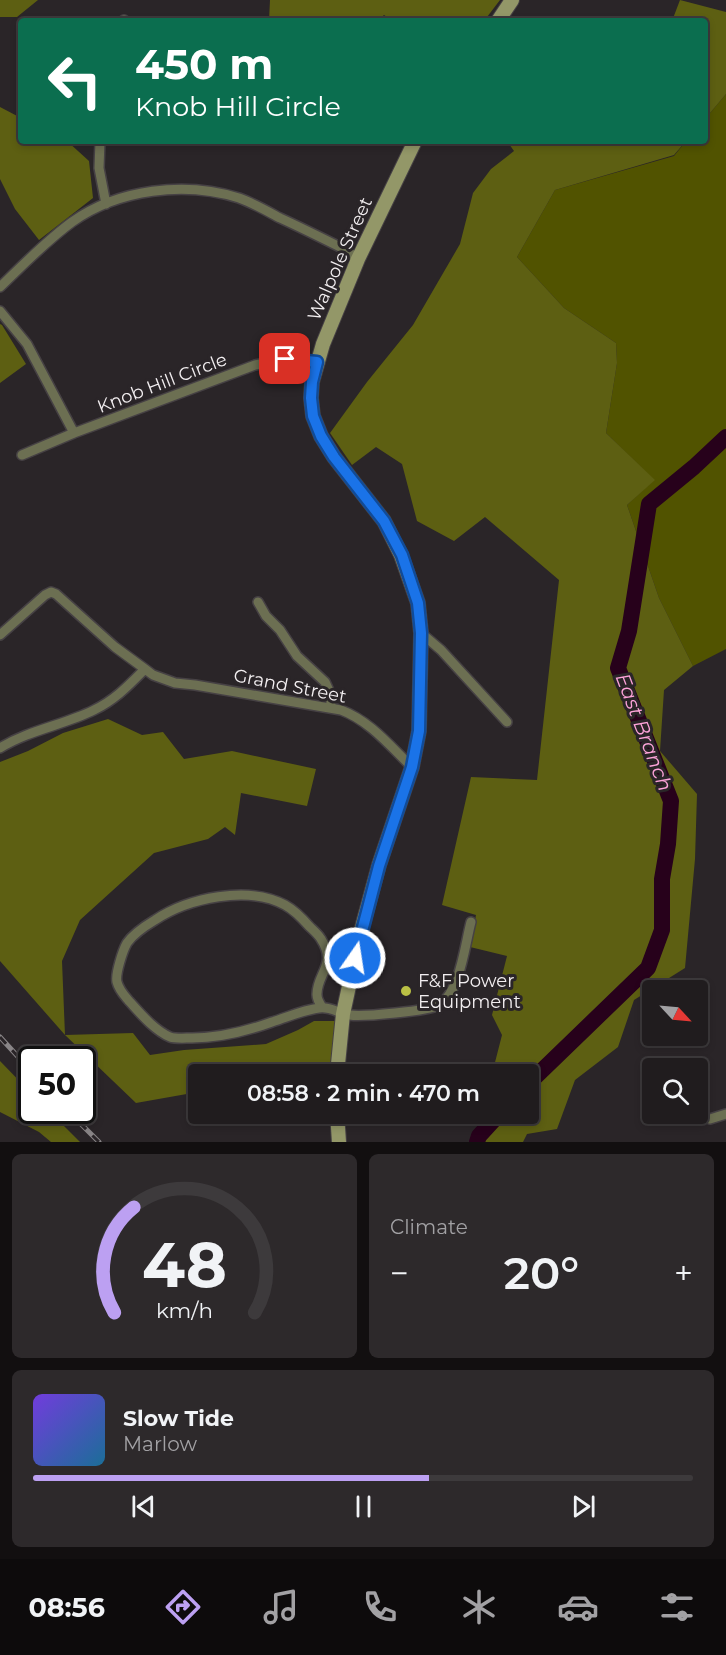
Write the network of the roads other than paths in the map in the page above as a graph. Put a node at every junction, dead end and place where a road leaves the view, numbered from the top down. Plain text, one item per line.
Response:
1 (512, 0) edge
2 (500, 18) edge
3 (100, 144) edge
4 (414, 144) edge
5 (106, 204) junction
6 (358, 259) junction
7 (0, 287) edge
8 (0, 311) edge
9 (317, 362) junction
10 (74, 433) junction
11 (22, 455) dead end
12 (258, 602) dead end
13 (421, 633) junction
14 (0, 635) edge
15 (145, 669) junction
16 (331, 708) junction
17 (507, 722) dead end
18 (0, 748) edge
19 (412, 767) junction
20 (471, 922) dead end
21 (322, 1007) junction
22 (344, 1014) junction
23 (338, 1064) edge
24 (726, 1114) edge
25 (710, 1119) dead end
26 (338, 1124) edge
27 (339, 1142) edge

1 - 2 main road
3 - 5 street
4 - 6 main road, Walpole Street
5 - 6 street
5 - 7 street
6 - 9 main road, Walpole Street
8 - 10 street
9 - 10 street, Knob Hill Circle
9 - 13 main road, Walpole Street
10 - 11 street, Knob Hill Circle
12 - 16 street
13 - 17 street
13 - 19 main road, Walpole Street
14 - 15 street, Grand Street
15 - 16 street, Grand Street
15 - 18 street
16 - 19 street, Grand Street
19 - 22 main road, Walpole Street
20 - 22 street
21 - 21 street
21 - 22 street
22 - 23 main road, Walpole Street
24 - 25 street
26 - 27 main road

